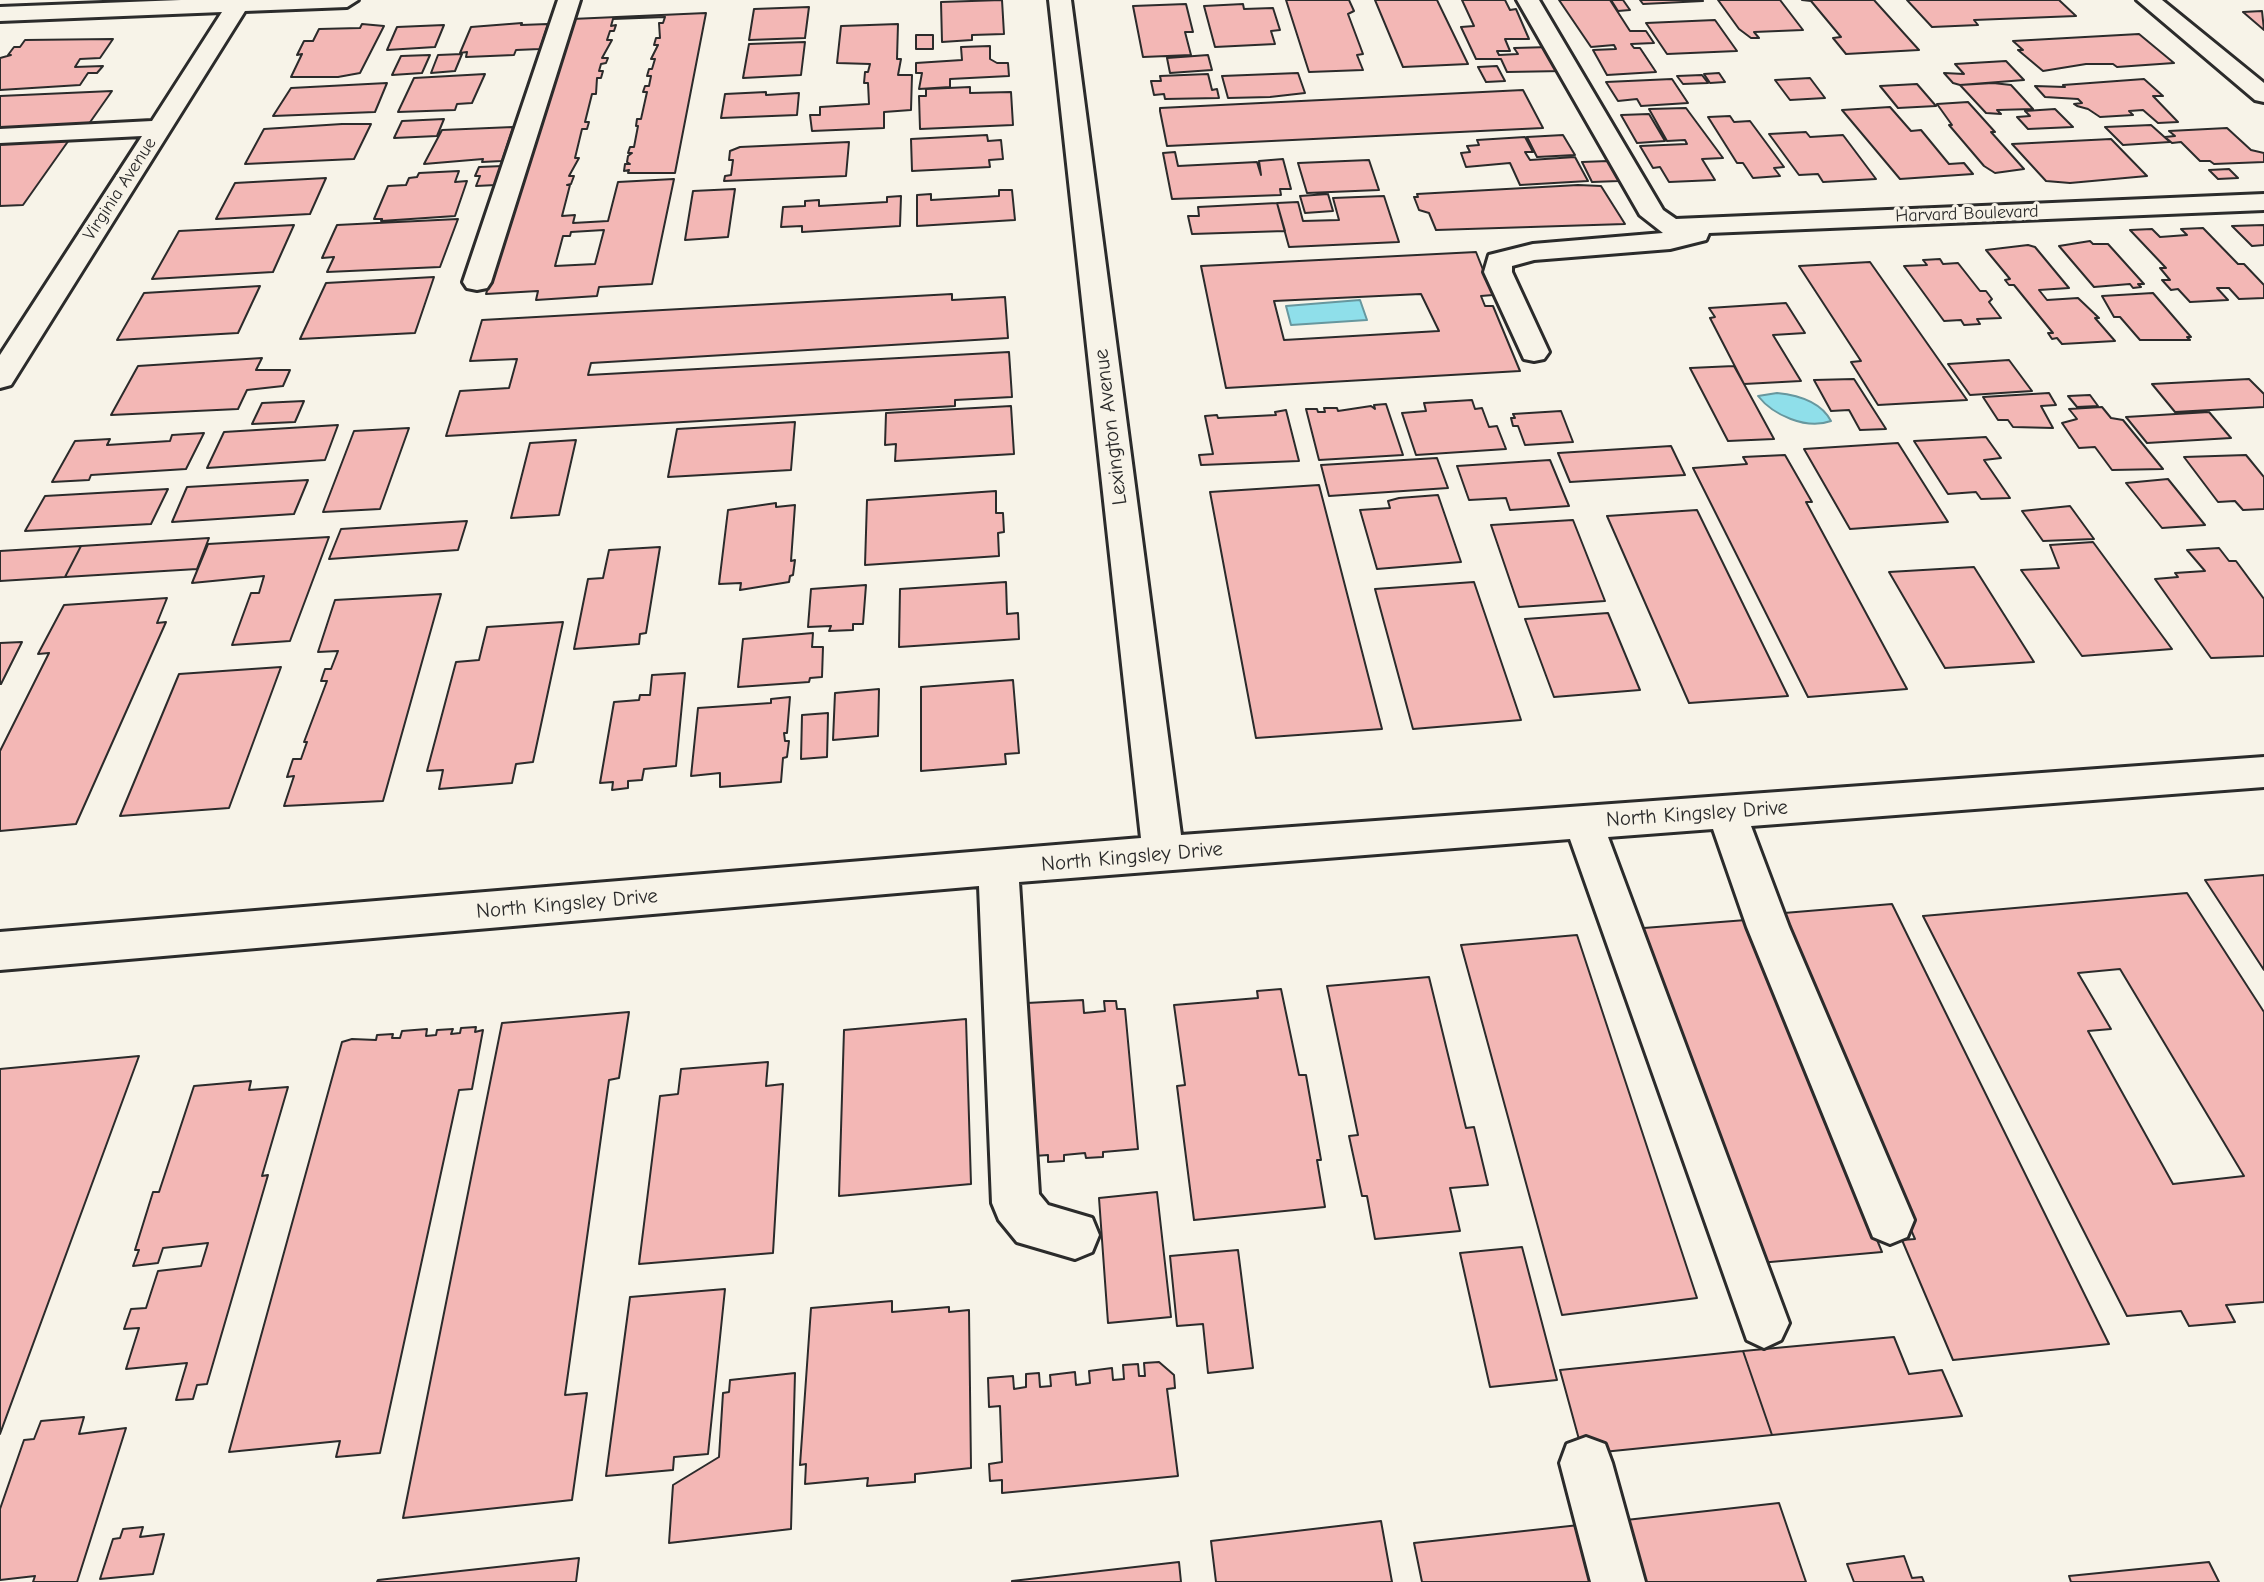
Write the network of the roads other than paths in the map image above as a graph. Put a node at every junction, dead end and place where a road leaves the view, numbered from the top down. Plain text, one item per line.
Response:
1 (347, 0) edge
2 (569, 0) edge
3 (1060, 0) edge
4 (1528, 0) edge
5 (2148, 0) edge
6 (240, 2) edge
7 (144, 4) edge
8 (0, 13) edge
9 (2264, 95) edge
10 (159, 128) junction
11 (0, 136) edge
12 (2264, 202) edge
13 (1705, 225) junction
14 (477, 282) dead end
15 (1534, 352) dead end
16 (0, 378) edge
17 (2264, 772) edge
18 (1726, 811) junction
19 (1583, 822) junction
20 (1163, 853) junction
21 (998, 868) junction
22 (0, 951) edge
23 (1891, 1220) dead end
24 (1075, 1235) dead end
25 (1764, 1324) dead end
26 (1586, 1463) dead end
27 (1618, 1582) edge

1 - 6 street
2 - 14 street
3 - 20 street, Lexington Avenue
4 - 13 street, Harvard Boulevard
5 - 9 street
6 - 7 street
6 - 10 street, Virginia Avenue
7 - 8 street
10 - 11 street
10 - 16 street, Virginia Avenue
12 - 13 street, Harvard Boulevard
13 - 15 street
17 - 18 street, North Kingsley Drive
18 - 19 street, North Kingsley Drive
18 - 23 street
19 - 20 street, North Kingsley Drive
19 - 25 street
20 - 21 street, North Kingsley Drive
21 - 22 street, North Kingsley Drive
21 - 24 street
26 - 27 street

